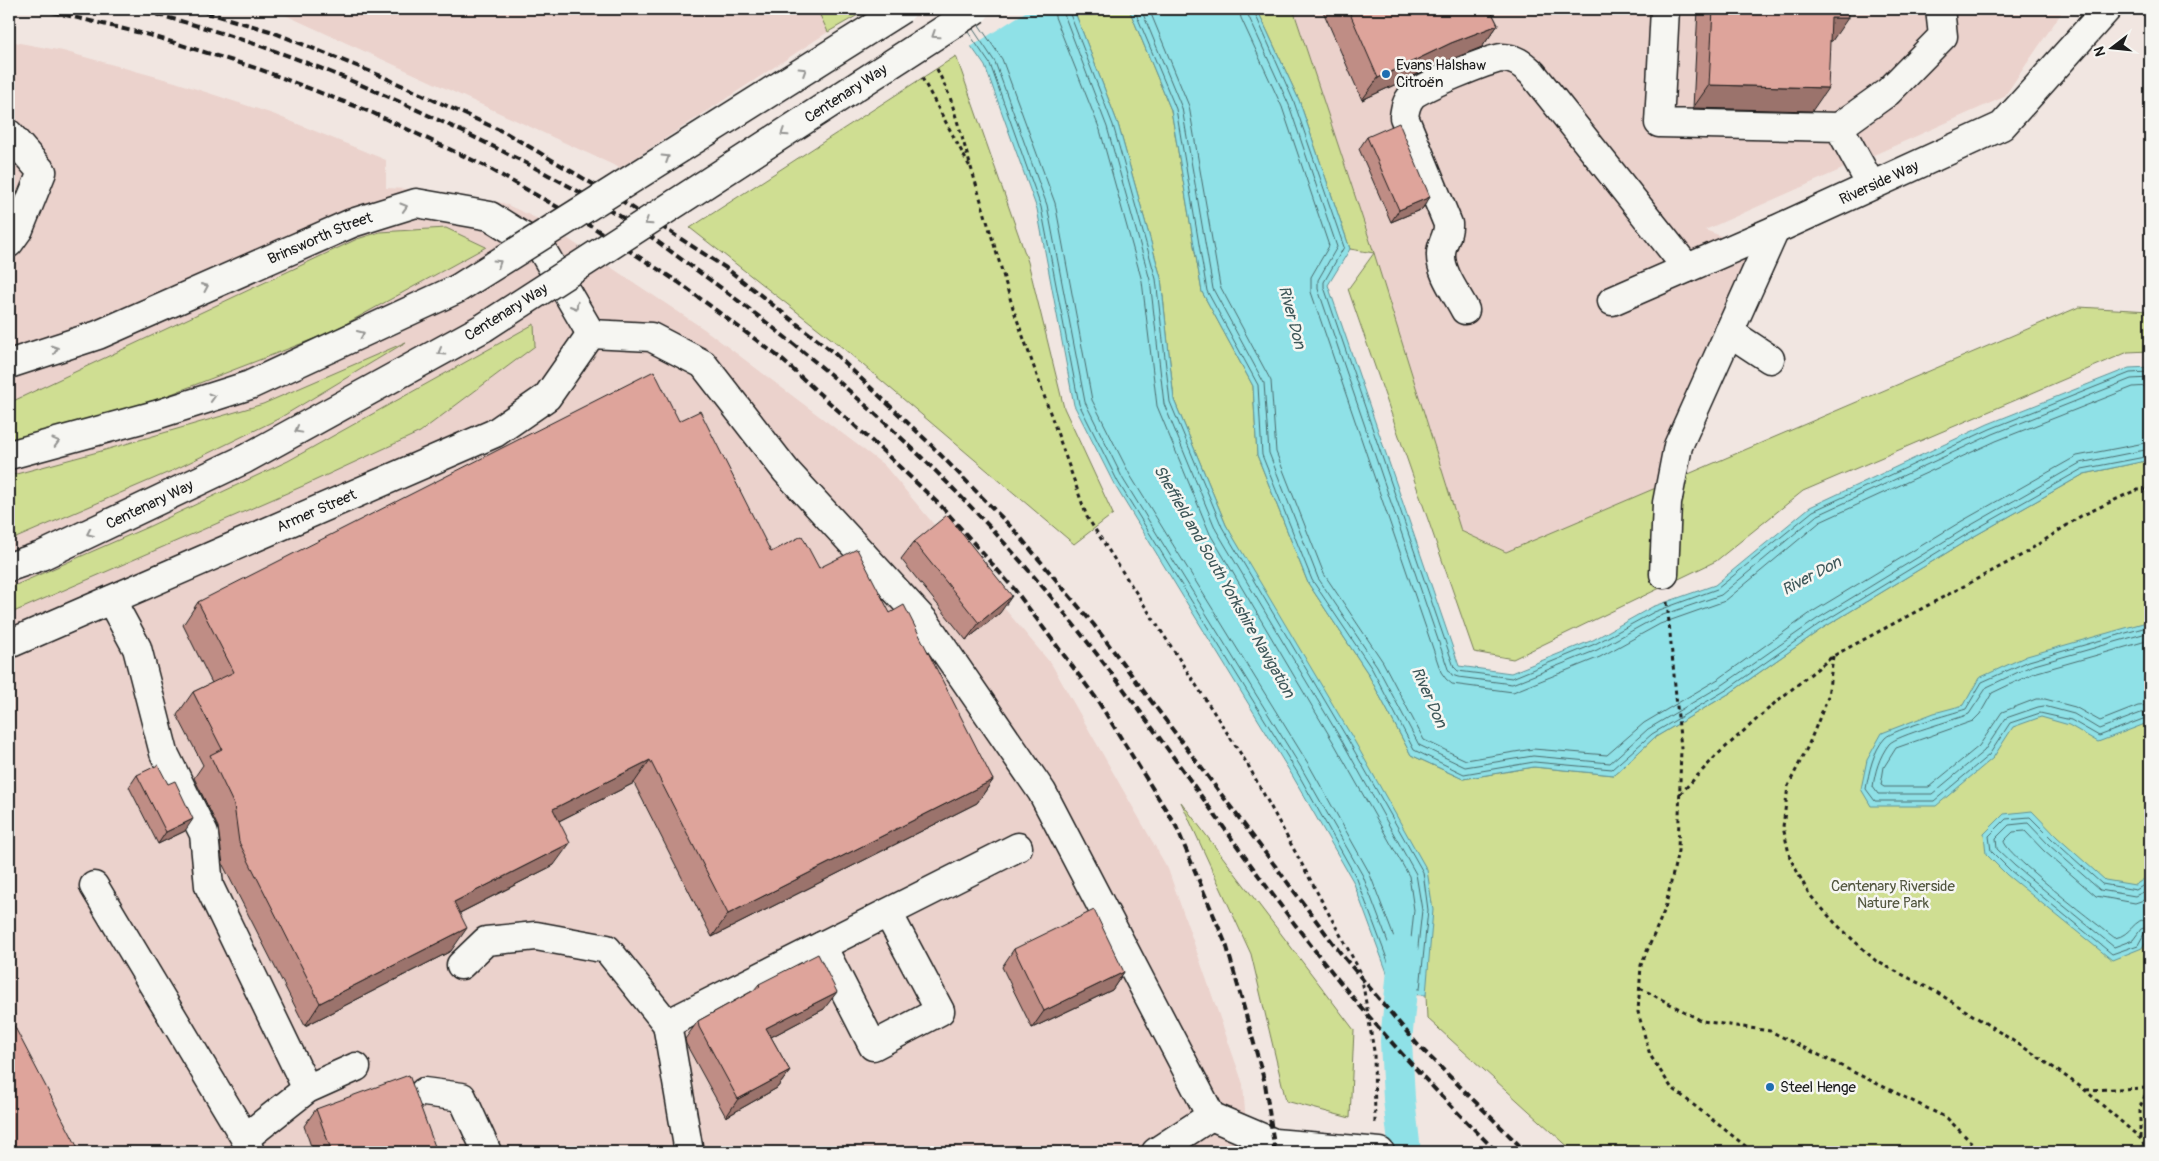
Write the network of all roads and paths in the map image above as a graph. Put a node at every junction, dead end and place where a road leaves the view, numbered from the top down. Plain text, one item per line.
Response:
1 (902, 9) edge
2 (976, 9) edge
3 (1666, 9) edge
4 (1940, 9) edge
5 (2107, 9) edge
6 (934, 62) dead end
7 (918, 70) dead end
8 (1839, 127) junction
9 (9, 134) edge
10 (973, 174) junction
11 (1871, 185) junction
12 (1775, 230) junction
13 (9, 243) edge
14 (1687, 268) junction
15 (1612, 301) dead end
16 (1465, 310) dead end
17 (1729, 332) junction
18 (591, 334) junction
19 (1770, 359) dead end
20 (9, 364) edge
21 (9, 455) edge
22 (2150, 490) edge
23 (9, 567) edge
24 (1664, 574) joint
25 (111, 600) junction
26 (9, 644) edge
27 (1833, 656) junction
28 (1680, 794) junction
29 (1018, 847) dead end
30 (94, 886) dead end
31 (888, 913) junction
32 (822, 946) junction
33 (461, 965) dead end
34 (1640, 988) junction
35 (667, 1024) junction
36 (356, 1067) dead end
37 (2149, 1086) edge
38 (307, 1089) junction
39 (2085, 1090) junction
40 (424, 1092) dead end
41 (1211, 1116) junction
42 (2140, 1138) junction
43 (248, 1145) edge
44 (1337, 1150) edge
45 (488, 1152) edge
46 (689, 1152) edge
47 (1156, 1152) edge
48 (1377, 1152) edge
49 (1753, 1152) edge
50 (1981, 1152) edge
51 (2148, 1152) edge

21 -> 1 street, bridge
2 -> 23 street, Centenary Way, bridge
3 - 8 street
4 - 8 street
5 - 11 street, Riverside Way
6 - 10 path
7 - 10 path
8 - 11 street
9 - 13 street
10 - 48 path
11 - 12 street, Riverside Way
12 - 14 street, Riverside Way
12 - 17 street
14 - 15 street, Riverside Way
14 - 16 street
17 - 19 street
17 - 24 street
20 -> 18 street, Brinsworth Street
18 - 25 street, Armer Street
18 - 41 street
22 - 27 path
24 - 28 path
25 - 26 street, Armer Street
25 - 38 street
27 - 28 path
27 - 39 path
28 - 34 path
29 - 31 street
30 - 43 street
31 - 32 street
31 - 32 street
32 - 35 street
33 - 35 street
34 - 49 path
34 - 50 path
35 - 46 street
36 - 38 street
37 - 39 path
37 - 42 path
38 - 43 street
39 - 42 path
40 - 45 street
41 - 44 street
41 - 47 street
42 - 51 path
44 - 48 street

